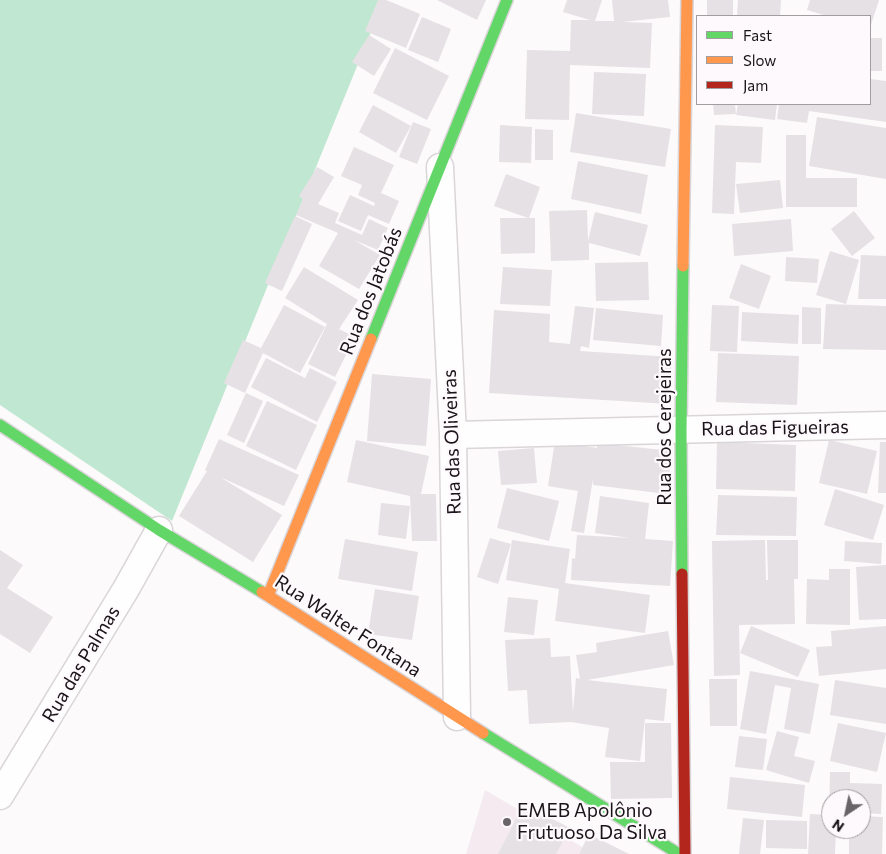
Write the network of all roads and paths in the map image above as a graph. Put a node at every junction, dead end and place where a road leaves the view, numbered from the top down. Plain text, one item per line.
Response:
1 (507, 0) edge
2 (687, 0) edge
3 (440, 167) junction
4 (0, 425) edge
5 (886, 425) edge
6 (681, 431) junction
7 (453, 435) junction
8 (160, 530) junction
9 (268, 596) junction
10 (457, 717) junction
11 (0, 796) edge
12 (678, 854) edge
13 (684, 854) edge

1 - 3 street, Rua dos Jatobás
2 - 6 street, Rua dos Cerejeiras
3 - 7 street, Rua das Oliveiras
3 - 9 street, Rua dos Jatobás
4 - 8 street, Rua Walter Fontana
5 - 6 street, Rua das Figueiras
6 - 7 street, Rua das Figueiras
6 - 13 street, Rua dos Cerejeiras
7 - 10 street, Rua das Oliveiras
8 - 9 street, Rua Walter Fontana
8 - 11 street, Rua das Palmas
9 - 10 street, Rua Walter Fontana
10 - 12 street, Rua Walter Fontana

